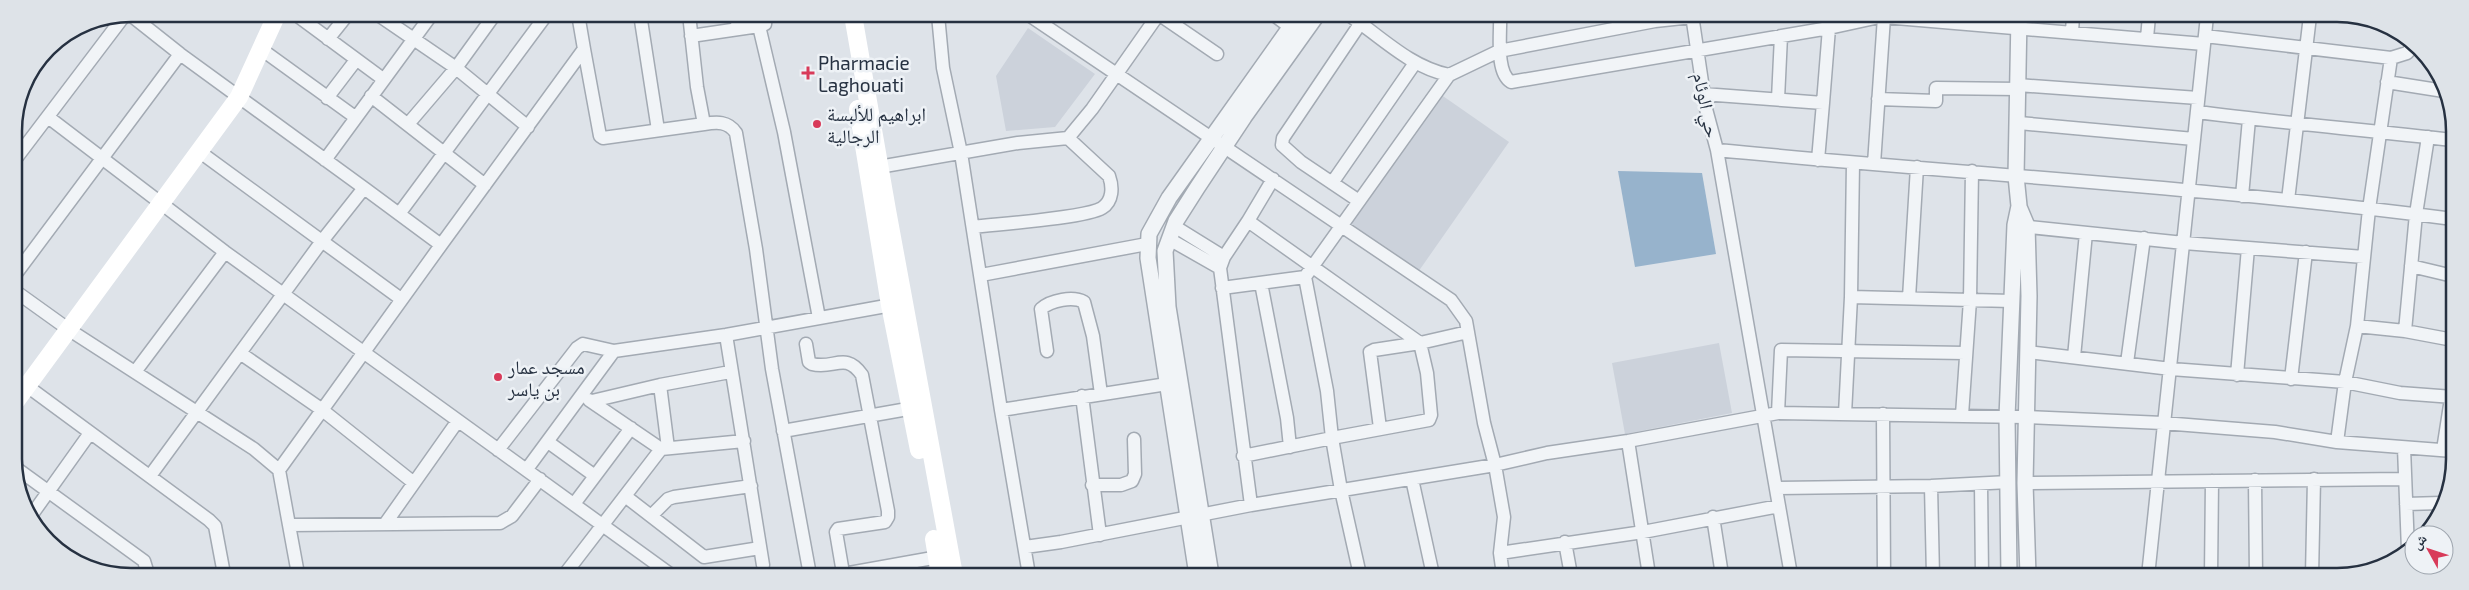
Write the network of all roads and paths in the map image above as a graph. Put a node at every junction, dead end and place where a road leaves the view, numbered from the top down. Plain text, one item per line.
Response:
1 (1294, 22) edge
2 (1311, 22) edge
3 (1361, 22) edge
4 (1367, 22) edge
5 (1500, 22) edge
6 (1635, 22) edge
7 (1693, 22) edge
8 (1856, 22) edge
9 (1884, 22) edge
10 (2018, 22) edge
11 (2073, 22) edge
12 (2148, 22) edge
13 (2206, 22) edge
14 (2309, 22) edge
15 (141, 23) edge
16 (269, 23) edge
17 (307, 23) edge
18 (341, 23) edge
19 (390, 23) edge
20 (426, 23) edge
21 (489, 23) edge
22 (540, 23) edge
23 (580, 23) edge
24 (641, 23) edge
25 (690, 23) edge
26 (737, 23) edge
27 (764, 23) edge
28 (851, 23) edge
29 (939, 23) edge
30 (1045, 23) edge
31 (1153, 23) edge
32 (1170, 23) edge
33 (119, 24) edge
34 (760, 26) junction
35 (1829, 28) junction
36 (738, 29) junction
37 (2072, 32) junction
38 (691, 36) junction
39 (1781, 36) junction
40 (2147, 38) junction
41 (328, 39) junction
42 (414, 40) junction
43 (2204, 40) junction
44 (261, 49) junction
45 (584, 49) junction
46 (1696, 49) junction
47 (2307, 50) junction
48 (2409, 50) edge
49 (1499, 51) junction
50 (180, 54) junction
51 (1217, 54) dead end
52 (2391, 58) junction
53 (356, 60) junction
54 (1415, 64) junction
55 (456, 68) junction
56 (1116, 73) junction
57 (1449, 75) junction
58 (383, 79) junction
59 (2387, 82) junction
60 (2018, 88) junction
61 (2438, 90) edge
62 (486, 94) junction
63 (1703, 94) junction
64 (371, 96) junction
65 (240, 98) junction
66 (327, 98) junction
67 (2198, 98) junction
68 (1778, 99) junction
69 (1878, 99) junction
70 (1823, 103) junction
71 (2197, 112) junction
72 (48, 117) junction
73 (355, 117) junction
74 (2249, 118) junction
75 (409, 123) junction
76 (2018, 123) junction
77 (704, 124) junction
78 (2297, 125) junction
79 (528, 127) junction
80 (658, 130) junction
81 (2379, 131) junction
82 (2428, 137) junction
83 (1068, 138) junction
84 (2194, 139) junction
85 (2446, 139) edge
86 (1218, 142) junction
87 (23, 149) edge
88 (1717, 150) junction
89 (200, 152) junction
90 (444, 152) junction
91 (961, 153) junction
92 (102, 158) junction
93 (325, 160) junction
94 (1818, 160) junction
95 (1853, 162) junction
96 (1874, 164) junction
97 (1916, 167) junction
98 (875, 168) junction
99 (1972, 171) junction
100 (2016, 176) junction
101 (1273, 179) junction
102 (1332, 183) junction
103 (485, 185) junction
104 (364, 188) junction
105 (2189, 190) junction
106 (2242, 196) junction
107 (1359, 200) junction
108 (2288, 200) junction
109 (162, 205) junction
110 (2369, 209) junction
111 (399, 214) junction
112 (2416, 214) junction
113 (2446, 218) edge
114 (1248, 221) junction
115 (1342, 225) junction
116 (2021, 226) junction
117 (973, 227) junction
118 (1171, 232) junction
119 (2086, 233) junction
120 (2144, 238) junction
121 (322, 241) junction
122 (2184, 243) junction
123 (1147, 244) junction
124 (441, 245) junction
125 (2248, 248) junction
126 (224, 252) junction
127 (2306, 252) junction
128 (2364, 257) junction
129 (1222, 262) junction
130 (23, 265) edge
131 (2411, 266) junction
132 (1308, 272) junction
133 (2446, 274) edge
134 (981, 275) junction
135 (1262, 283) junction
136 (1222, 288) junction
137 (284, 293) junction
138 (22, 296) edge
139 (1851, 297) junction
140 (1909, 298) junction
141 (402, 299) junction
142 (1970, 300) junction
143 (2012, 301) junction
144 (897, 304) junction
145 (819, 318) junction
146 (2357, 326) junction
147 (767, 328) junction
148 (68, 329) junction
149 (2405, 331) junction
150 (1468, 332) junction
151 (726, 335) junction
152 (2446, 339) edge
153 (1420, 343) junction
154 (806, 344) dead end
155 (614, 351) junction
156 (1047, 351) dead end
157 (362, 352) junction
158 (1849, 352) junction
159 (2028, 352) junction
160 (240, 353) junction
161 (1966, 353) junction
162 (2074, 357) junction
163 (2126, 363) junction
164 (2171, 369) junction
165 (135, 372) junction
166 (730, 372) junction
167 (2237, 375) junction
168 (2291, 379) junction
169 (2345, 382) junction
170 (1167, 384) junction
171 (660, 385) junction
172 (27, 386) junction
173 (22, 393) edge
174 (2446, 393) edge
175 (1101, 394) junction
176 (1082, 396) junction
177 (587, 398) junction
178 (917, 408) junction
179 (321, 409) junction
180 (1001, 410) junction
181 (197, 412) junction
182 (1778, 412) junction
183 (1845, 414) junction
184 (1884, 414) junction
185 (1763, 415) junction
186 (871, 416) junction
187 (1962, 416) junction
188 (2007, 417) junction
189 (2025, 417) junction
190 (457, 422) junction
191 (2163, 423) junction
192 (631, 428) junction
193 (1380, 428) junction
194 (783, 430) junction
195 (90, 433) junction
196 (1332, 438) junction
197 (1134, 439) dead end
198 (744, 441) junction
199 (1628, 441) junction
200 (548, 442) junction
201 (2337, 442) junction
202 (1290, 447) junction
203 (665, 448) junction
204 (2404, 448) junction
205 (498, 450) junction
206 (2446, 451) edge
207 (1243, 456) junction
208 (1495, 465) junction
209 (527, 469) junction
210 (279, 470) junction
211 (24, 473) edge
212 (150, 476) junction
213 (595, 476) junction
214 (540, 479) junction
215 (1412, 479) junction
216 (2314, 479) junction
217 (2405, 479) junction
218 (2255, 480) junction
219 (2157, 481) junction
220 (2212, 481) junction
221 (2009, 482) junction
222 (414, 483) junction
223 (2025, 483) junction
224 (1981, 484) junction
225 (1092, 485) junction
226 (1883, 485) junction
227 (751, 486) junction
228 (1932, 486) junction
229 (1776, 488) junction
230 (49, 490) junction
231 (1340, 490) junction
232 (625, 496) junction
233 (2437, 503) edge
234 (574, 504) junction
235 (2406, 504) junction
236 (1251, 505) junction
237 (1779, 506) junction
238 (36, 510) edge
239 (651, 516) junction
240 (1194, 516) junction
241 (1713, 517) junction
242 (384, 524) junction
243 (289, 525) junction
244 (602, 525) junction
245 (2407, 525) edge
246 (1643, 532) junction
247 (1100, 535) junction
248 (1564, 542) junction
249 (1025, 547) junction
250 (760, 548) junction
251 (1500, 553) junction
252 (943, 556) junction
253 (763, 565) dead end
254 (1358, 567) edge
255 (1431, 567) edge
256 (1502, 567) edge
257 (1569, 567) edge
258 (1648, 567) edge
259 (1721, 567) edge
260 (1790, 567) edge
261 (1884, 567) edge
262 (1933, 567) edge
263 (1982, 567) edge
264 (2009, 567) edge
265 (2028, 567) edge
266 (2149, 567) edge
267 (2211, 567) edge
268 (2256, 567) edge
269 (2312, 567) edge
270 (146, 568) edge
271 (223, 568) edge
272 (297, 568) edge
273 (570, 568) edge
274 (661, 568) edge
275 (809, 568) edge
276 (840, 568) edge
277 (901, 568) edge
278 (941, 568) edge
279 (950, 568) edge
280 (1028, 568) edge
281 (1197, 568) edge
282 (1209, 568) edge

1 - 86 street
2 - 86 street
3 - 102 street
4 - 54 street
5 - 49 street
6 - 49 street
7 - 46 street, حي الوئام
8 - 35 street
9 - 69 street
10 - 37 street
10 - 60 street
11 - 37 street
12 - 40 street
13 - 43 street
14 - 47 street
15 - 50 street
16 - 44 main road
17 - 41 street
18 - 41 street
19 - 42 street
20 - 42 street
21 - 55 street
22 - 62 street
23 - 45 street
24 - 80 street
25 - 38 street
26 - 36 street
27 - 34 street
28 - 98 main road
29 - 91 street
30 - 56 street
31 - 56 street
32 - 51 street
33 - 72 street
34 - 36 street
34 - 145 street
35 - 39 street
35 - 70 street
36 - 38 street
37 - 40 street
38 - 77 street
39 - 46 street
39 - 68 street
40 - 43 street
41 - 53 street
42 - 55 street
42 - 58 street
43 - 47 street
43 - 67 street
44 - 65 main road
44 - 66 street
45 - 79 street
45 - 80 street
46 - 49 street
46 - 63 street, حي الوئام
47 - 52 street
47 - 78 street
48 - 52 street
49 - 57 street
50 - 65 street
50 - 92 street
52 - 59 street
53 - 58 street
53 - 66 street
54 - 57 street
54 - 102 street
55 - 62 street
55 - 75 street
56 - 83 street
56 - 86 street
57 - 107 street
58 - 64 street
59 - 61 street
59 - 81 street
60 - 67 street
60 - 69 street
60 - 76 street
62 - 79 street
62 - 90 street
63 - 68 street
63 - 88 street, حي الوئام
64 - 73 street
64 - 75 street
65 - 89 main road
65 - 93 street
66 - 73 street
67 - 71 street
68 - 70 street
69 - 96 street
70 - 94 street
71 - 74 street
71 - 84 street
72 - 87 street
72 - 92 street
73 - 93 street
74 - 78 street
74 - 106 street
75 - 90 street
76 - 84 street
76 - 100 street
77 - 80 street
77 - 147 street
78 - 81 street
78 - 108 street
79 - 103 street
81 - 82 street
81 - 110 street
82 - 85 street
82 - 112 street
83 - 91 street
83 - 117 street
84 - 105 street
86 - 101 street
86 - 118 street
86 - 123 street
88 - 94 street, حي الوئام
88 - 185 street
89 - 109 main road
89 - 121 street
90 - 103 street
90 - 111 street
91 - 98 street
91 - 117 street
92 - 109 street
92 - 130 street
93 - 104 street
94 - 95 street, حي الوئام
95 - 96 street, حي الوئام
95 - 139 street
96 - 97 street, حي الوئام
97 - 99 street, حي الوئام
97 - 140 street
98 - 144 main road
99 - 100 street, حي الوئام
99 - 142 street
100 - 105 street, حي الوئام
100 - 116 street
101 - 114 street
101 - 115 street
102 - 107 street
103 - 124 street
104 - 111 street
104 - 121 street
105 - 106 street, حي الوئام
105 - 122 street
106 - 108 street, حي الوئام
107 - 115 street
108 - 110 street, حي الوئام
109 - 126 street
109 - 148 main road
110 - 112 street, حي الوئام
110 - 128 street
111 - 124 street
112 - 113 street, حي الوئام
112 - 131 street
114 - 129 street
114 - 132 street
115 - 132 street
115 - 150 street
116 - 119 street
116 - 143 street
116 - 159 street
117 - 134 street
118 - 129 street
118 - 240 street
119 - 120 street
119 - 162 street
120 - 122 street
120 - 163 street
121 - 137 street
121 - 141 street
122 - 125 street
122 - 164 street
123 - 134 street
123 - 170 street
124 - 141 street
125 - 127 street
125 - 167 street
126 - 137 street
126 - 165 street
127 - 128 street
127 - 168 street
128 - 146 street
129 - 136 street
131 - 133 street
131 - 149 street
132 - 135 street
132 - 153 street
132 - 196 street
134 - 180 street
135 - 136 street
135 - 202 street
136 - 207 street
137 - 157 street
137 - 160 street
138 - 148 street
139 - 140 street
139 - 158 street
140 - 142 street
141 - 157 street
142 - 143 street
142 - 161 street
143 - 188 street
144 - 145 street
144 - 178 main road
145 - 147 street
146 - 149 street
146 - 169 street
147 - 151 street
147 - 194 street
148 - 165 street
148 - 172 main road
149 - 152 street
150 - 153 street
150 - 208 street
151 - 155 street
151 - 166 street
153 - 193 street
153 - 193 street
154 - 186 street
155 - 177 street
155 - 205 street
156 - 175 street
157 - 179 street
157 - 190 street
158 - 161 street
158 - 182 street
158 - 183 street
159 - 162 street
159 - 189 street
160 - 179 street
160 - 181 street
161 - 187 street
162 - 163 street
163 - 164 street
164 - 167 street
164 - 191 street
165 - 181 street
166 - 171 street
166 - 198 street
167 - 168 street
168 - 169 street
169 - 174 street
169 - 201 street
170 - 175 street
170 - 240 street
171 - 177 street
171 - 203 street
172 - 173 main road
172 - 195 street
175 - 176 street
176 - 180 street
176 - 225 street
177 - 192 street
177 - 200 street
178 - 186 street
178 - 252 main road
179 - 210 street
179 - 222 street
180 - 249 street
181 - 210 street
181 - 212 street
182 - 183 street
182 - 185 street
183 - 184 street
184 - 187 street
184 - 226 street
185 - 199 street
185 - 229 street
186 - 194 street
186 - 276 street
187 - 188 street
188 - 189 street
188 - 221 street
189 - 191 street
189 - 223 street
190 - 205 street
190 - 222 street
191 - 201 street
191 - 219 street
192 - 203 street
192 - 213 street
193 - 196 street
194 - 275 street
195 - 212 street
195 - 230 street
196 - 202 street
196 - 231 street
197 - 225 street
198 - 203 street
198 - 227 street
199 - 208 street
199 - 246 street
200 - 209 street
200 - 213 street
201 - 204 street
202 - 207 street
203 - 232 street
204 - 206 street
204 - 217 street
205 - 209 street
207 - 236 street
208 - 215 street
208 - 251 street
209 - 214 street
210 - 243 street
211 - 230 street
212 - 271 street
213 - 234 street
214 - 234 street
214 - 242 street
215 - 231 street
215 - 255 street
216 - 217 street
216 - 218 street
216 - 269 street
217 - 235 street
218 - 220 street
218 - 268 street
219 - 220 street
219 - 223 street
219 - 266 street
220 - 267 street
221 - 224 street
221 - 264 street
222 - 242 street
223 - 265 street
224 - 228 street
224 - 263 street
225 - 247 street
226 - 228 street
226 - 229 street
226 - 261 street
227 - 239 street
227 - 250 street
228 - 262 street
229 - 237 street
230 - 238 street
230 - 270 street
231 - 236 street
231 - 254 street
232 - 239 street
232 - 244 street
233 - 235 street
234 - 244 street
235 - 245 street
236 - 240 street
237 - 241 street
237 - 260 street
239 - 250 street
240 - 247 street
240 - 281 street
240 - 282 street
241 - 246 street
241 - 259 street
242 - 243 street
243 - 272 street
244 - 273 street
244 - 274 street
246 - 248 street
246 - 258 street
247 - 249 street
248 - 251 street
248 - 257 street
249 - 280 street
250 - 253 street
251 - 256 street
252 - 277 street
252 - 278 main road
252 - 279 main road

